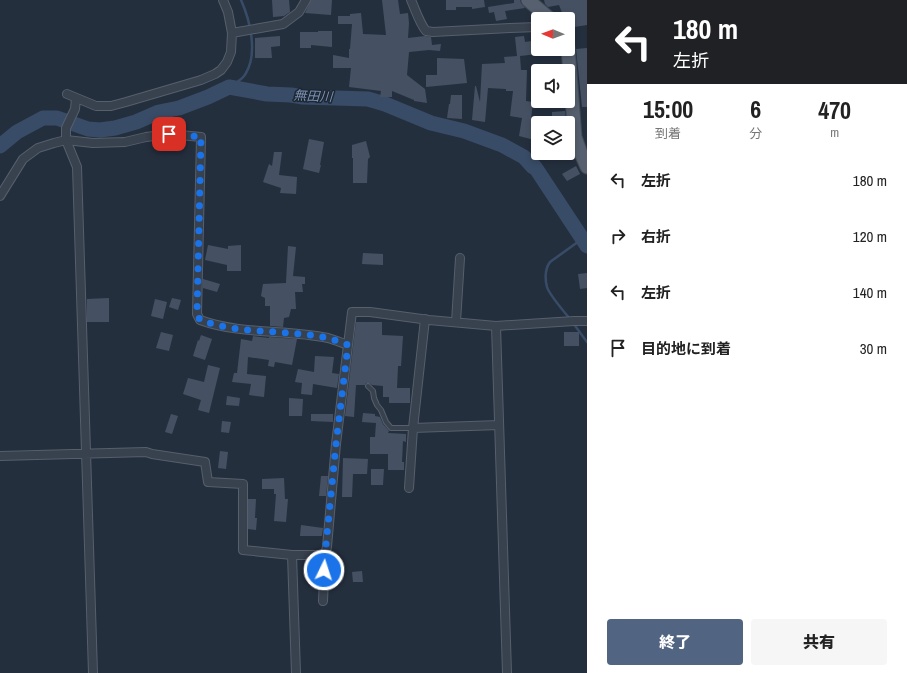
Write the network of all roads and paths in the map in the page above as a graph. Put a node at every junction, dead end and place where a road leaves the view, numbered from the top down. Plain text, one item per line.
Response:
1 (223, 0) edge
2 (306, 0) edge
3 (411, 0) edge
4 (528, 0) edge
5 (542, 12) edge
6 (531, 27) edge
7 (232, 33) junction
8 (569, 56) edge
9 (67, 94) dead end
10 (76, 100) junction
11 (66, 136) junction
12 (587, 167) edge
13 (0, 196) edge
14 (460, 258) dead end
15 (425, 319) junction
16 (587, 321) edge
17 (456, 322) junction
18 (496, 326) junction
19 (348, 345) junction
20 (368, 386) dead end
21 (500, 425) junction
22 (413, 428) junction
23 (86, 454) junction
24 (0, 456) edge
25 (409, 488) dead end
26 (292, 555) junction
27 (325, 555) junction
28 (323, 601) dead end
29 (93, 673) edge
30 (296, 673) edge
31 (507, 673) edge

1 - 7 street
2 - 7 street
3 - 6 street
4 - 5 main road
7 - 10 street
8 - 12 main road
9 - 10 street
10 - 11 street
11 - 13 street
11 - 19 street
11 - 23 street
14 - 17 street
15 - 17 street
15 - 19 street
15 - 22 street
16 - 18 street
17 - 18 street
18 - 21 street
19 - 27 street
20 - 22 lane
21 - 22 street
21 - 31 street
22 - 25 street
23 - 24 street
23 - 26 street
23 - 29 street
26 - 27 street
26 - 30 street
27 - 28 street

